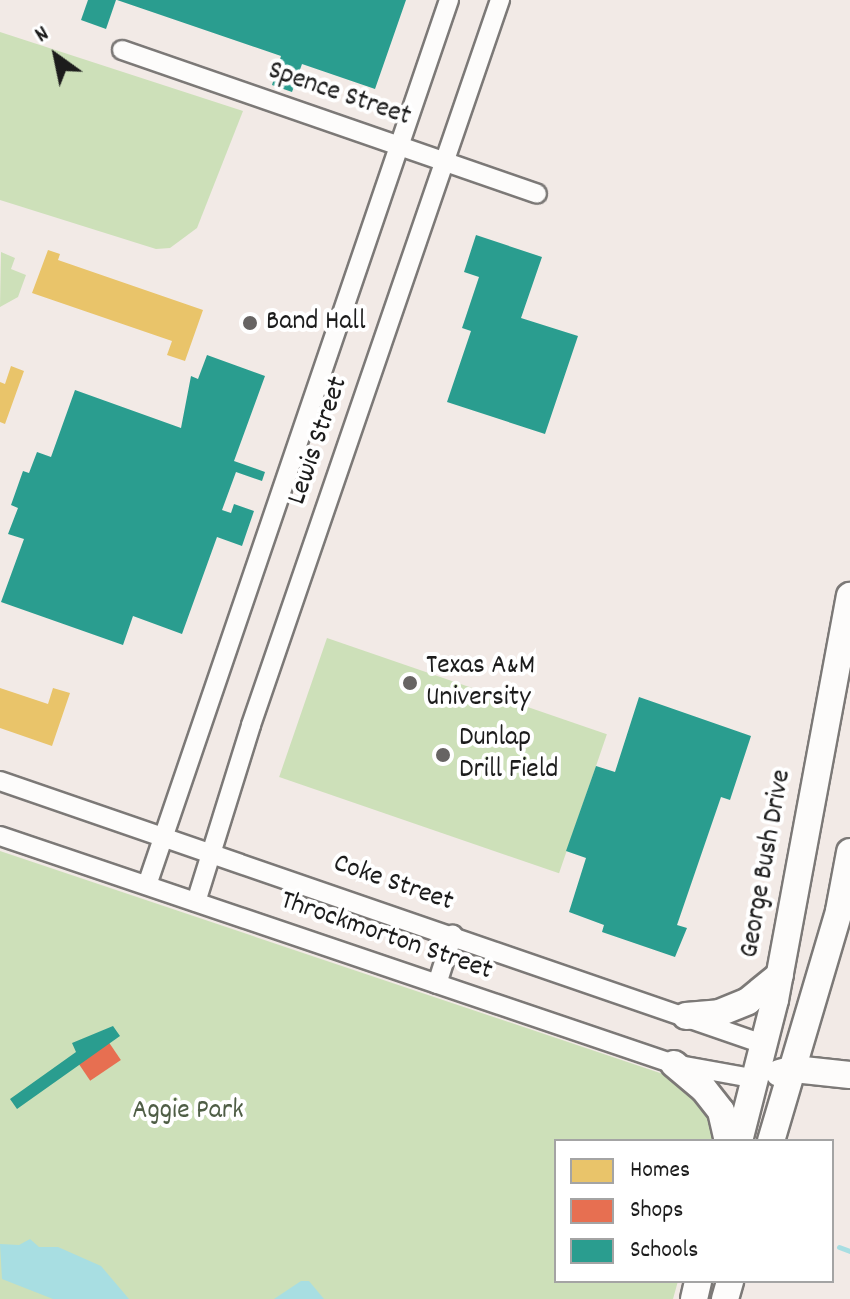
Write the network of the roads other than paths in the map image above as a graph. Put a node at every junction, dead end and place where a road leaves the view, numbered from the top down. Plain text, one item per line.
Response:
1 (449, 0) edge
2 (500, 0) edge
3 (122, 50) dead end
4 (399, 146) junction
5 (445, 162) junction
6 (537, 194) dead end
7 (850, 596) edge
8 (0, 781) edge
9 (0, 836) edge
10 (163, 838) junction
11 (213, 852) junction
12 (850, 852) edge
13 (147, 885) junction
14 (196, 902) junction
15 (453, 934) junction
16 (780, 975) junction
17 (437, 984) junction
18 (686, 1016) junction
19 (766, 1045) junction
20 (674, 1064) junction
21 (794, 1069) junction
22 (850, 1075) edge
23 (757, 1079) junction
24 (728, 1139) edge
25 (740, 1139) edge
26 (772, 1139) edge

1 - 4 street, Lewis Street
2 - 5 street, Lewis Street
3 - 4 street, Spence Street
4 - 5 street, Spence Street
4 - 10 street, Lewis Street
5 - 6 street, Spence Street
5 - 11 street, Lewis Street
7 - 16 main road, George Bush Drive
8 - 10 street, Coke Street
9 - 13 street, Throckmorton Street
10 - 11 street, Coke Street
10 - 13 street, Lewis Street
11 - 14 street, Lewis Street
11 - 15 street, Coke Street
12 - 21 main road
13 - 14 street, Throckmorton Street
14 - 17 street, Throckmorton Street
15 - 17 street
15 - 18 street, Coke Street
16 - 18 main road
16 - 19 main road, George Bush Drive
17 - 20 street, Throckmorton Street
18 - 19 street, Coke Street
19 - 21 main road
19 - 23 main road, George Bush Drive
20 - 23 street, Throckmorton Street
20 - 24 main road
21 - 22 main road
21 - 23 main road
21 - 26 main road
23 - 25 main road, George Bush Drive

